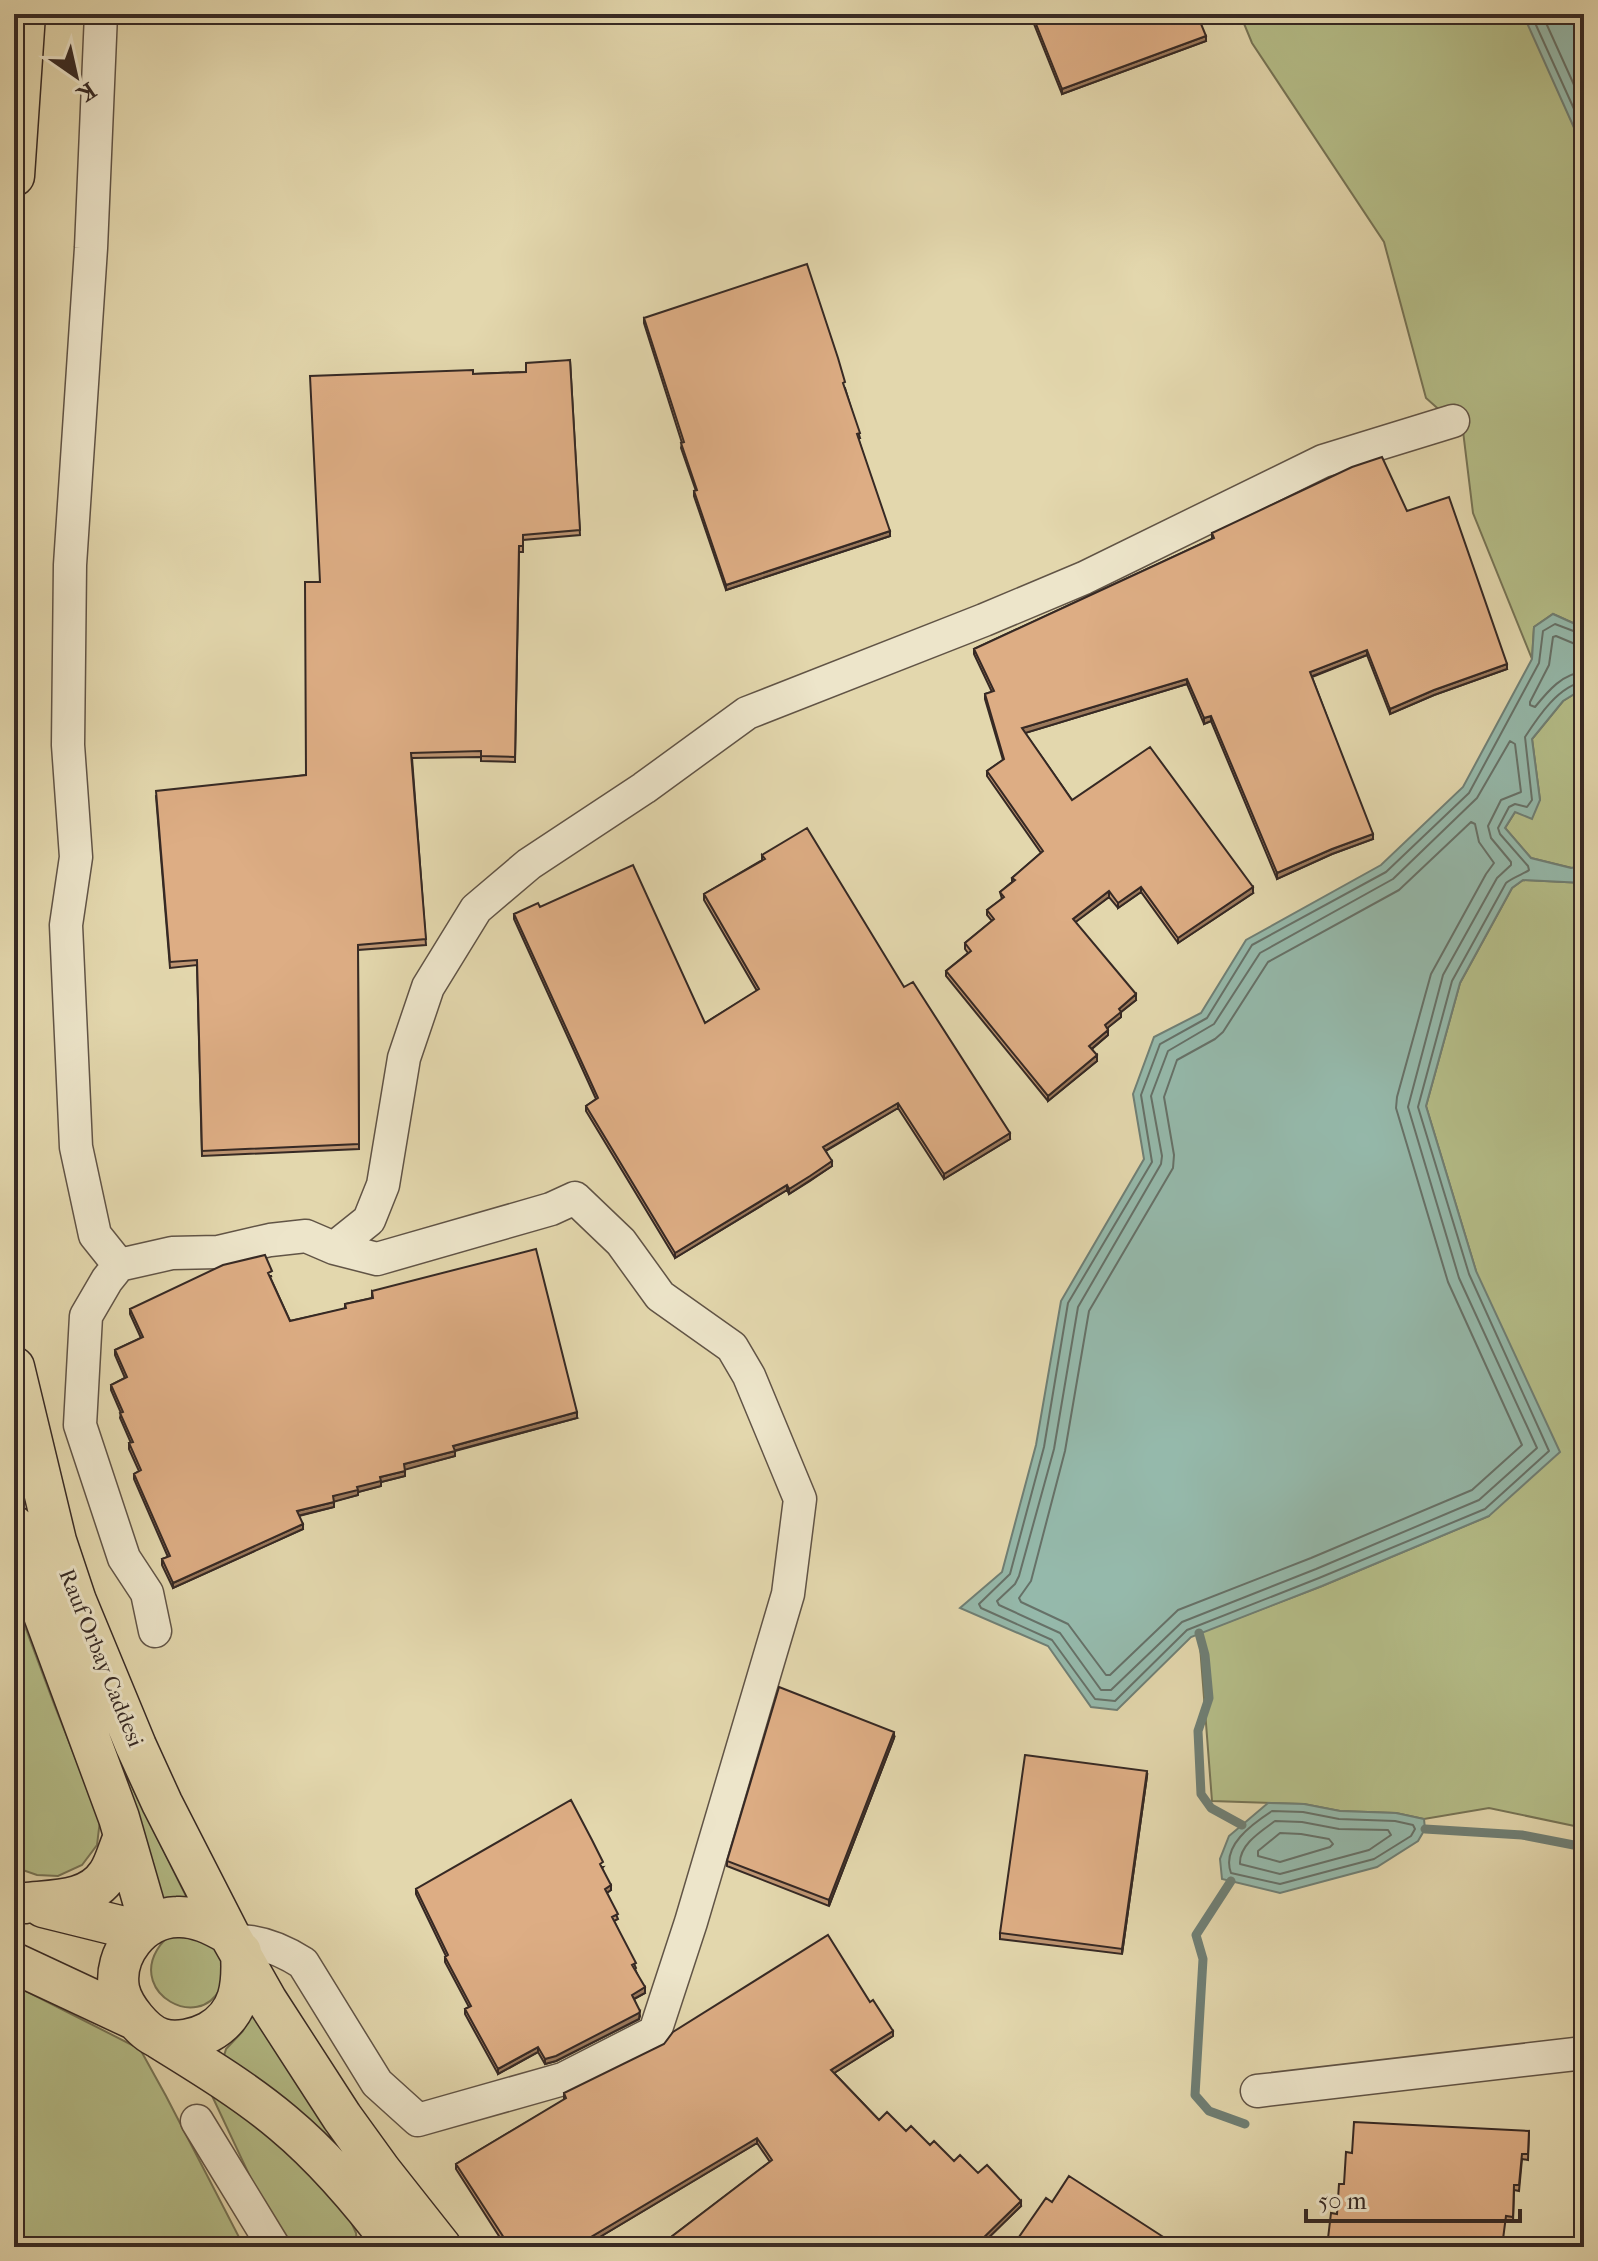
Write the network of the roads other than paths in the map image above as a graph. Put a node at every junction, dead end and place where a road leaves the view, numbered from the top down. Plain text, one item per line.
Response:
1 (25, 14) edge
2 (101, 14) edge
3 (14, 176) edge
4 (1453, 421) dead end
5 (334, 1248) junction
6 (119, 1265) junction
7 (14, 1367) edge
8 (14, 1526) edge
9 (155, 1631) dead end
10 (123, 1839) junction
11 (20, 1901) edge
12 (145, 1928) junction
13 (235, 1942) junction
14 (14, 1963) edge
15 (148, 2029) junction
16 (1584, 2053) edge
17 (1257, 2091) dead end
18 (197, 2121) dead end
19 (388, 2242) edge
20 (274, 2247) edge
21 (441, 2247) edge

1 - 3 main road
2 - 6 street
4 - 5 street
5 - 6 street
5 - 13 street
6 - 9 street
7 - 13 main road, Rauf Orbay Caddesi
8 - 10 main road, Rauf Orbay Caddesi
10 - 11 main road
10 - 12 main road, Rauf Orbay Caddesi
11 - 12 main road
12 - 13 main road
12 - 15 main road
13 - 15 main road, Rauf Orbay Caddesi
13 - 21 main road, Rauf Orbay Caddesi
14 - 15 main road
15 - 19 main road
16 - 17 street
18 - 20 street

